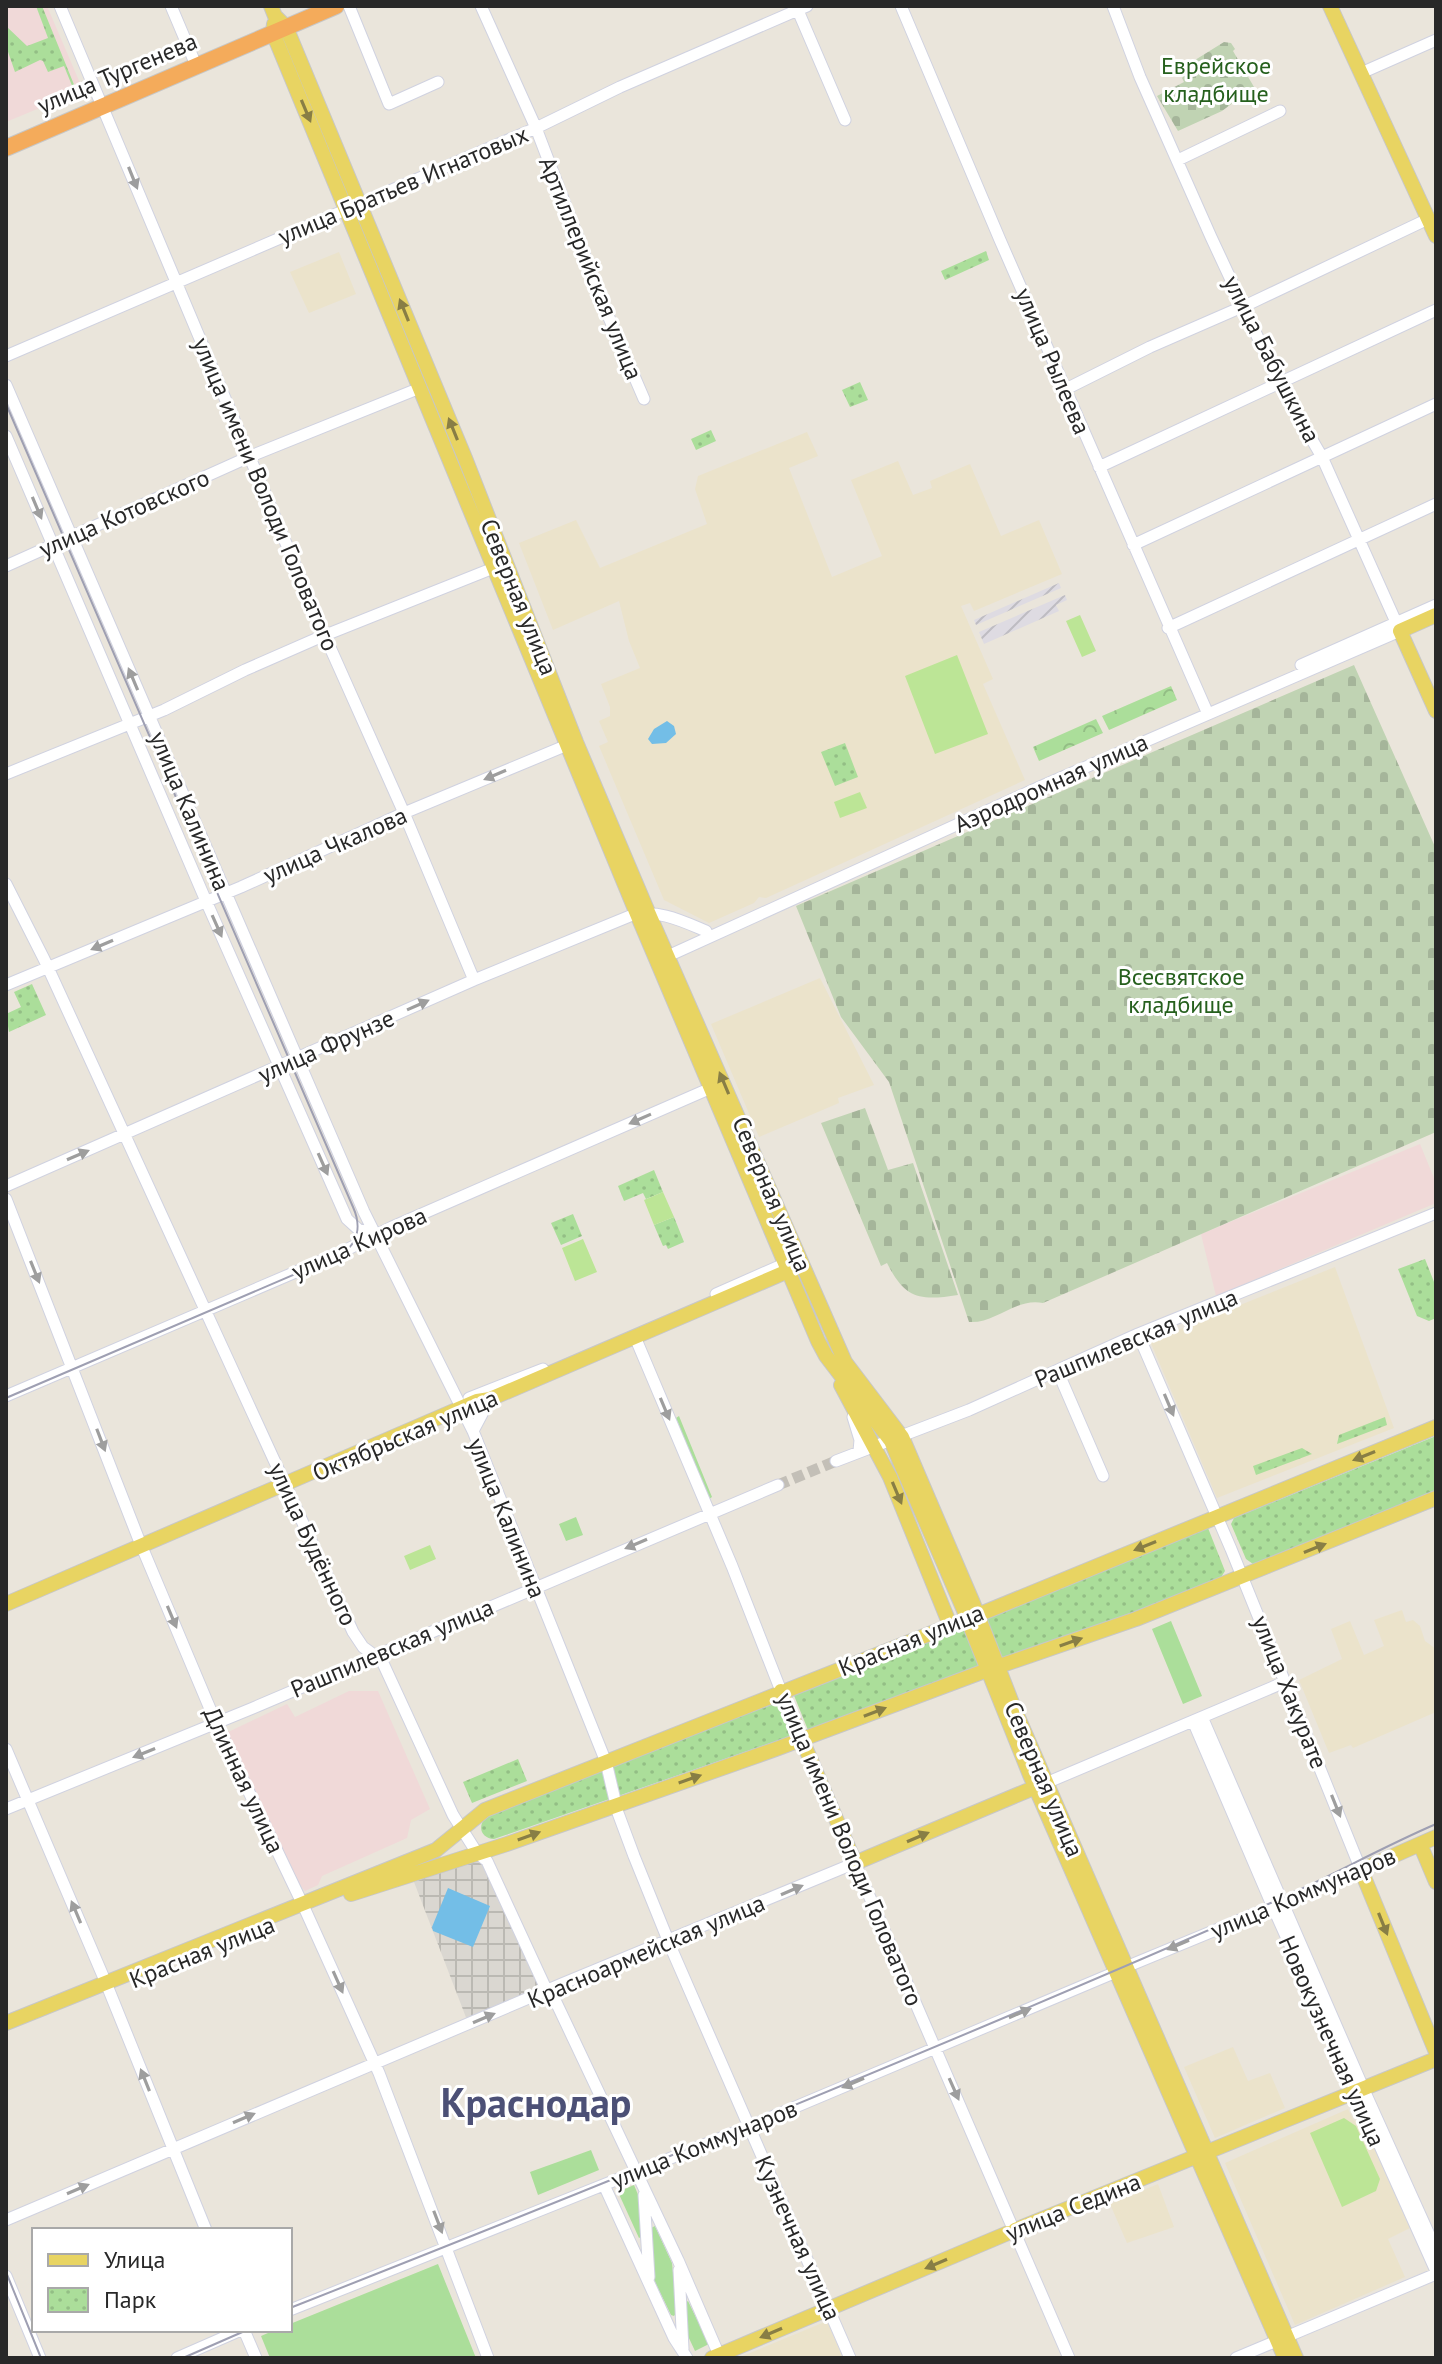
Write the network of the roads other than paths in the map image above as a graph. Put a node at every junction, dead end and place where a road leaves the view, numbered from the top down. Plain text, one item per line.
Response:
1 (60, 6) edge
2 (171, 6) edge
3 (316, 6) edge
4 (336, 6) edge
5 (349, 6) edge
6 (481, 6) edge
7 (901, 6) edge
8 (1113, 6) edge
9 (1330, 6) edge
10 (1339, 6) edge
11 (801, 7) edge
12 (276, 21) edge
13 (1436, 40) edge
14 (193, 58) junction
15 (1368, 70) junction
16 (438, 82) dead end
17 (102, 101) junction
18 (1280, 111) dead end
19 (845, 120) dead end
20 (536, 128) junction
21 (6, 139) edge
22 (6, 148) edge
23 (1178, 160) junction
24 (353, 207) junction
25 (1432, 217) edge
26 (1436, 236) edge
27 (176, 283) junction
28 (1244, 306) junction
29 (1436, 310) edge
30 (6, 356) edge
31 (1279, 383) junction
32 (6, 385) edge
33 (420, 388) junction
34 (1066, 389) junction
35 (644, 399) dead end
36 (1436, 404) edge
37 (6, 436) edge
38 (251, 456) junction
39 (1322, 457) junction
40 (1099, 467) junction
41 (465, 479) junction
42 (1436, 504) edge
43 (72, 538) junction
44 (1361, 540) junction
45 (1133, 545) junction
46 (53, 546) junction
47 (499, 565) junction
48 (6, 566) edge
49 (1436, 605) edge
50 (1436, 615) edge
51 (1398, 627) junction
52 (1168, 628) junction
53 (325, 636) junction
54 (1207, 711) junction
55 (1436, 711) edge
56 (149, 716) junction
57 (129, 723) junction
58 (572, 744) junction
59 (6, 774) edge
60 (404, 813) junction
61 (6, 884) edge
62 (225, 893) junction
63 (206, 901) junction
64 (642, 913) junction
65 (706, 931) junction
66 (662, 953) junction
67 (48, 968) junction
68 (474, 980) junction
69 (6, 985) edge
70 (297, 1059) junction
71 (279, 1067) junction
72 (711, 1088) junction
73 (124, 1135) junction
74 (6, 1186) edge
75 (6, 1199) edge
76 (1436, 1213) edge
77 (347, 1219) junction
78 (376, 1235) junction
79 (340, 1253) junction
80 (794, 1264) junction
81 (205, 1310) junction
82 (1138, 1334) junction
83 (635, 1337) junction
84 (831, 1362) junction
85 (73, 1367) junction
86 (1058, 1372) junction
87 (6, 1396) edge
88 (490, 1399) junction
89 (847, 1400) junction
90 (460, 1405) junction
91 (1436, 1427) edge
92 (473, 1431) junction
93 (896, 1439) junction
94 (875, 1446) junction
95 (859, 1451) junction
96 (836, 1461) tunnel mouth
97 (1103, 1476) dead end
98 (284, 1482) junction
99 (778, 1485) tunnel mouth
100 (1436, 1498) edge
101 (708, 1514) junction
102 (1217, 1517) junction
103 (140, 1542) junction
104 (1243, 1578) junction
105 (534, 1587) junction
106 (6, 1597) edge
107 (6, 1604) edge
108 (972, 1616) junction
109 (950, 1625) junction
110 (376, 1654) junction
111 (992, 1669) junction
112 (1285, 1682) junction
113 (781, 1691) junction
114 (1198, 1719) junction
115 (216, 1723) junction
116 (802, 1740) junction
117 (6, 1749) edge
118 (606, 1762) junction
119 (1041, 1785) junction
120 (28, 1800) junction
121 (617, 1804) junction
122 (6, 1809) edge
123 (461, 1828) junction
124 (1436, 1837) edge
125 (1420, 1844) junction
126 (477, 1853) junction
127 (855, 1863) junction
128 (1361, 1870) junction
129 (398, 1873) junction
130 (1436, 1882) edge
131 (1276, 1903) junction
132 (304, 1908) junction
133 (668, 1940) junction
134 (1121, 1970) junction
135 (108, 1986) junction
136 (547, 1991) junction
137 (6, 2023) edge
138 (6, 2030) edge
139 (936, 2049) junction
140 (1436, 2052) edge
141 (1436, 2059) edge
142 (374, 2064) junction
143 (1359, 2091) junction
144 (749, 2126) junction
145 (172, 2148) junction
146 (1204, 2155) junction
147 (637, 2172) junction
148 (604, 2185) junction
149 (644, 2186) junction
150 (6, 2220) edge
151 (205, 2228) edge
152 (1011, 2232) junction
153 (646, 2238) junction
154 (628, 2241) junction
155 (448, 2248) junction
156 (1436, 2250) edge
157 (678, 2260) junction
158 (1436, 2273) edge
159 (6, 2276) edge
160 (650, 2288) junction
161 (292, 2309) edge
162 (829, 2309) junction
163 (237, 2332) edge
164 (243, 2332) edge
165 (1283, 2340) junction
166 (686, 2354) edge
167 (716, 2357) edge
168 (40, 2358) edge
169 (177, 2358) edge
170 (256, 2358) edge
171 (488, 2358) edge
172 (850, 2358) edge
173 (1069, 2358) edge
174 (1236, 2358) edge
175 (1285, 2358) edge
176 (1296, 2358) edge

1 - 17 street, улица имени Володи Головатого
2 - 14 street
3 - 12 highway, улица Тургенева
4 - 12 highway, улица Тургенева
5 - 16 street
6 - 20 street, Артиллерийская улица
7 - 34 street, улица Рылеева
8 - 23 street, улица Бабушкина
9 - 25 main road
10 - 15 main road
11 - 19 street, улица Братьев Игнатовых
11 - 20 street, улица Братьев Игнатовых
12 - 14 highway, улица Тургенева
12 - 17 highway, улица Тургенева
12 - 24 main road, Северная улица
13 - 15 street
14 - 17 highway, улица Тургенева
15 - 25 main road
17 - 21 highway, улица Тургенева
17 - 22 highway, улица Тургенева
17 -> 27 street, улица имени Володи Головатого
18 - 23 street
20 - 24 street, улица Братьев Игнатовых
20 - 35 street, Артиллерийская улица
23 - 28 street, улица Бабушкина
24 - 27 street, улица Братьев Игнатовых
24 - 33 main road, Северная улица
41 -> 24 main road, Северная улица
25 - 26 main road
25 - 28 street
27 - 30 street, улица Братьев Игнатовых
27 - 38 street, улица имени Володи Головатого
28 - 31 street, улица Бабушкина
28 - 34 street
29 - 31 street
31 - 39 street, улица Бабушкина
31 - 40 street
32 - 43 street, улица Калинина
33 - 38 street, улица Котовского
33 - 41 main road, Северная улица
34 - 40 street, улица Рылеева
36 - 39 street
37 -> 46 street, улица Калинина
38 - 43 street, улица Котовского
38 - 53 street, улица имени Володи Головатого
39 - 44 street, улица Бабушкина
39 - 45 street
40 - 45 street, улица Рылеева
41 - 47 main road, Северная улица
42 - 44 street
43 - 46 street, улица Котовского
56 -> 43 street, улица Калинина
44 - 51 street, улица Бабушкина
44 - 52 street
45 - 52 street, улица Рылеева
46 - 48 street, улица Котовского
46 - 57 street, улица Калинина
47 - 53 street
47 - 58 main road, Северная улица
49 - 51 street, Аэродромная улица
50 - 51 main road, Аэродромная улица
51 - 54 street, Аэродромная улица
51 - 55 main road, улица Бабушкина
52 - 54 street, улица Рылеева
53 - 56 street
53 - 60 street, улица имени Володи Головатого
54 - 65 street, Аэродромная улица
54 - 66 street, Аэродромная улица
56 - 57 street
56 - 62 street, улица Калинина
57 - 59 street
57 - 63 street, улица Калинина
58 -> 60 street, улица Чкалова
58 - 64 main road, Северная улица
60 - 62 street, улица Чкалова
60 - 68 street, улица имени Володи Головатого
61 - 67 street, улица Будённого
62 - 63 street, улица Чкалова
62 - 70 street, улица Калинина
63 -> 67 street, улица Чкалова
63 -> 71 street, улица Калинина
64 - 65 street
64 - 66 main road, Северная улица
64 - 68 street, улица Фрунзе
65 - 66 street, Аэродромная улица
66 - 72 main road, Северная улица
80 -> 66 main road, Северная улица
67 - 69 street, улица Чкалова
67 - 73 street, улица Будённого
70 -> 68 street, улица Фрунзе
70 - 71 street, улица Фрунзе
70 - 78 street, улица Калинина
71 - 73 street, улица Фрунзе
71 -> 77 street, улица Калинина
72 -> 78 street, улица Кирова
72 - 80 main road, Северная улица
74 -> 73 street, улица Фрунзе
73 - 81 street, улица Будённого
75 -> 85 street, Длинная улица
76 - 82 street, Рашпилевская улица
77 - 78 street
77 - 79 street
78 - 79 street, улица Кирова
78 - 90 street, улица Калинина
79 - 81 street, улица Кирова
80 - 83 main road, Октябрьская улица
80 - 84 main road, Северная улица
80 - 90 street, Октябрьская улица
80 - 93 main road, Северная улица
81 - 85 street, улица Кирова
81 - 98 street, улица Будённого
82 - 86 street, Рашпилевская улица
82 -> 102 street, улица Хакурате
83 - 88 main road, Октябрьская улица
83 -> 101 street, улица имени Володи Головатого
84 - 89 main road, Северная улица
84 - 93 main road, Северная улица
85 - 87 street, улица Кирова
85 -> 103 street, Длинная улица
86 - 93 street, Рашпилевская улица
86 - 97 street
88 - 90 main road, Октябрьская улица
88 - 92 street
89 - 94 main road, Северная улица
89 - 95 street, Северная улица
90 - 92 street, улица Калинина
90 - 98 main road, Октябрьская улица
91 -> 102 main road, Красная улица
92 - 105 street, улица Калинина
93 - 94 street, Рашпилевская улица
93 - 108 main road, Северная улица
94 - 95 street, Рашпилевская улица
94 -> 109 main road, Северная улица
95 - 96 street, Рашпилевская улица
98 - 103 main road, Октябрьская улица
98 - 110 street, улица Будённого
99 - 101 street, Рашпилевская улица
104 -> 100 main road, Красная улица
101 -> 105 street, Рашпилевская улица
101 - 113 street, улица имени Володи Головатого
102 - 104 street, улица Хакурате
102 -> 108 main road, Красная улица
103 - 106 street, Октябрьская улица
103 - 107 main road, Октябрьская улица
103 -> 115 street, Длинная улица
111 -> 104 main road, Красная улица
104 - 112 street, улица Хакурате
105 - 110 street, Рашпилевская улица
105 - 118 street, улица Калинина
108 - 109 main road, Красная улица
108 - 111 main road, Северная улица
109 - 113 main road, Красная улица
110 - 115 street, Рашпилевская улица
110 - 123 street, улица Будённого
116 -> 111 main road, Красная улица
111 - 119 main road, Северная улица
112 - 114 street, Красноармейская улица
112 -> 128 street, улица Хакурате
113 - 116 main road, улица имени Володи Головатого
113 - 118 main road, Красная улица
114 - 119 street, Красноармейская улица
114 - 131 street, Новокузнечная улица
115 -> 120 street, Рашпилевская улица
115 - 132 street, Длинная улица
121 -> 116 main road, Красная улица
116 - 127 main road, улица имени Володи Головатого
117 - 120 street
118 - 121 street, Кузнечная улица
118 - 123 main road, Красная улица
127 -> 119 main road, Красноармейская улица
119 - 134 main road, Северная улица
120 - 122 street, Рашпилевская улица
135 -> 120 street
126 -> 121 main road, Красная улица
121 - 133 street, Кузнечная улица
123 - 126 street, улица Будённого
123 - 129 main road, Красная улица
124 - 125 main road, улица Коммунаров
125 - 128 main road, улица Коммунаров
125 - 130 main road
126 - 129 main road, Красная улица
126 - 136 street, улица Будённого
133 -> 127 street, Красноармейская улица
127 - 139 street, улица имени Володи Головатого
128 - 131 street, улица Коммунаров
128 -> 140 main road, улица Хакурате
129 - 132 main road, Красная улица
131 -> 134 street, улица Коммунаров
131 - 143 street, Новокузнечная улица
132 - 135 main road, Красная улица
132 -> 142 street, Длинная улица
133 - 136 street, Красноармейская улица
133 - 144 street, Кузнечная улица
139 -> 134 street, улица Коммунаров
134 - 146 main road, Северная улица
135 - 137 main road, Красная улица
135 - 138 main road, Красная улица
145 -> 135 street
142 -> 136 street, Красноармейская улица
136 - 147 street, улица Будённого
139 -> 144 street, улица Коммунаров
139 -> 152 street, улица имени Володи Головатого
141 - 143 main road, улица Седина
145 -> 142 street, Красноармейская улица
142 -> 155 street, Длинная улица
143 - 146 main road, улица Седина
143 - 156 street, Новокузнечная улица
143 - 158 street, Новокузнечная улица
144 - 147 street, улица Коммунаров
144 - 162 street, Кузнечная улица
150 -> 145 street, Красноармейская улица
145 - 151 street
146 - 152 main road, улица Седина
146 - 165 main road, Северная улица
147 - 148 street, улица Коммунаров
147 - 149 street, улица Будённого
148 - 154 street, улица Будённого
148 - 155 street, улица Коммунаров
149 - 153 street, улица Будённого
149 - 157 street, улица Будённого
152 -> 162 main road, улица Седина
152 - 173 street, улица имени Володи Головатого
153 - 154 street
153 - 160 street, улица Будённого
154 - 160 street, улица Будённого
155 - 161 street, улица Коммунаров
155 - 171 street, Длинная улица
157 - 166 street, улица Будённого
157 - 167 street, улица Будённого
158 - 165 street
159 - 168 street
160 - 166 street, улица Будённого
162 -> 167 main road, улица Седина
162 - 172 street, Кузнечная улица
163 - 169 street
164 - 170 street
165 - 174 street
165 - 175 main road, Северная улица
165 - 176 main road, Северная улица

